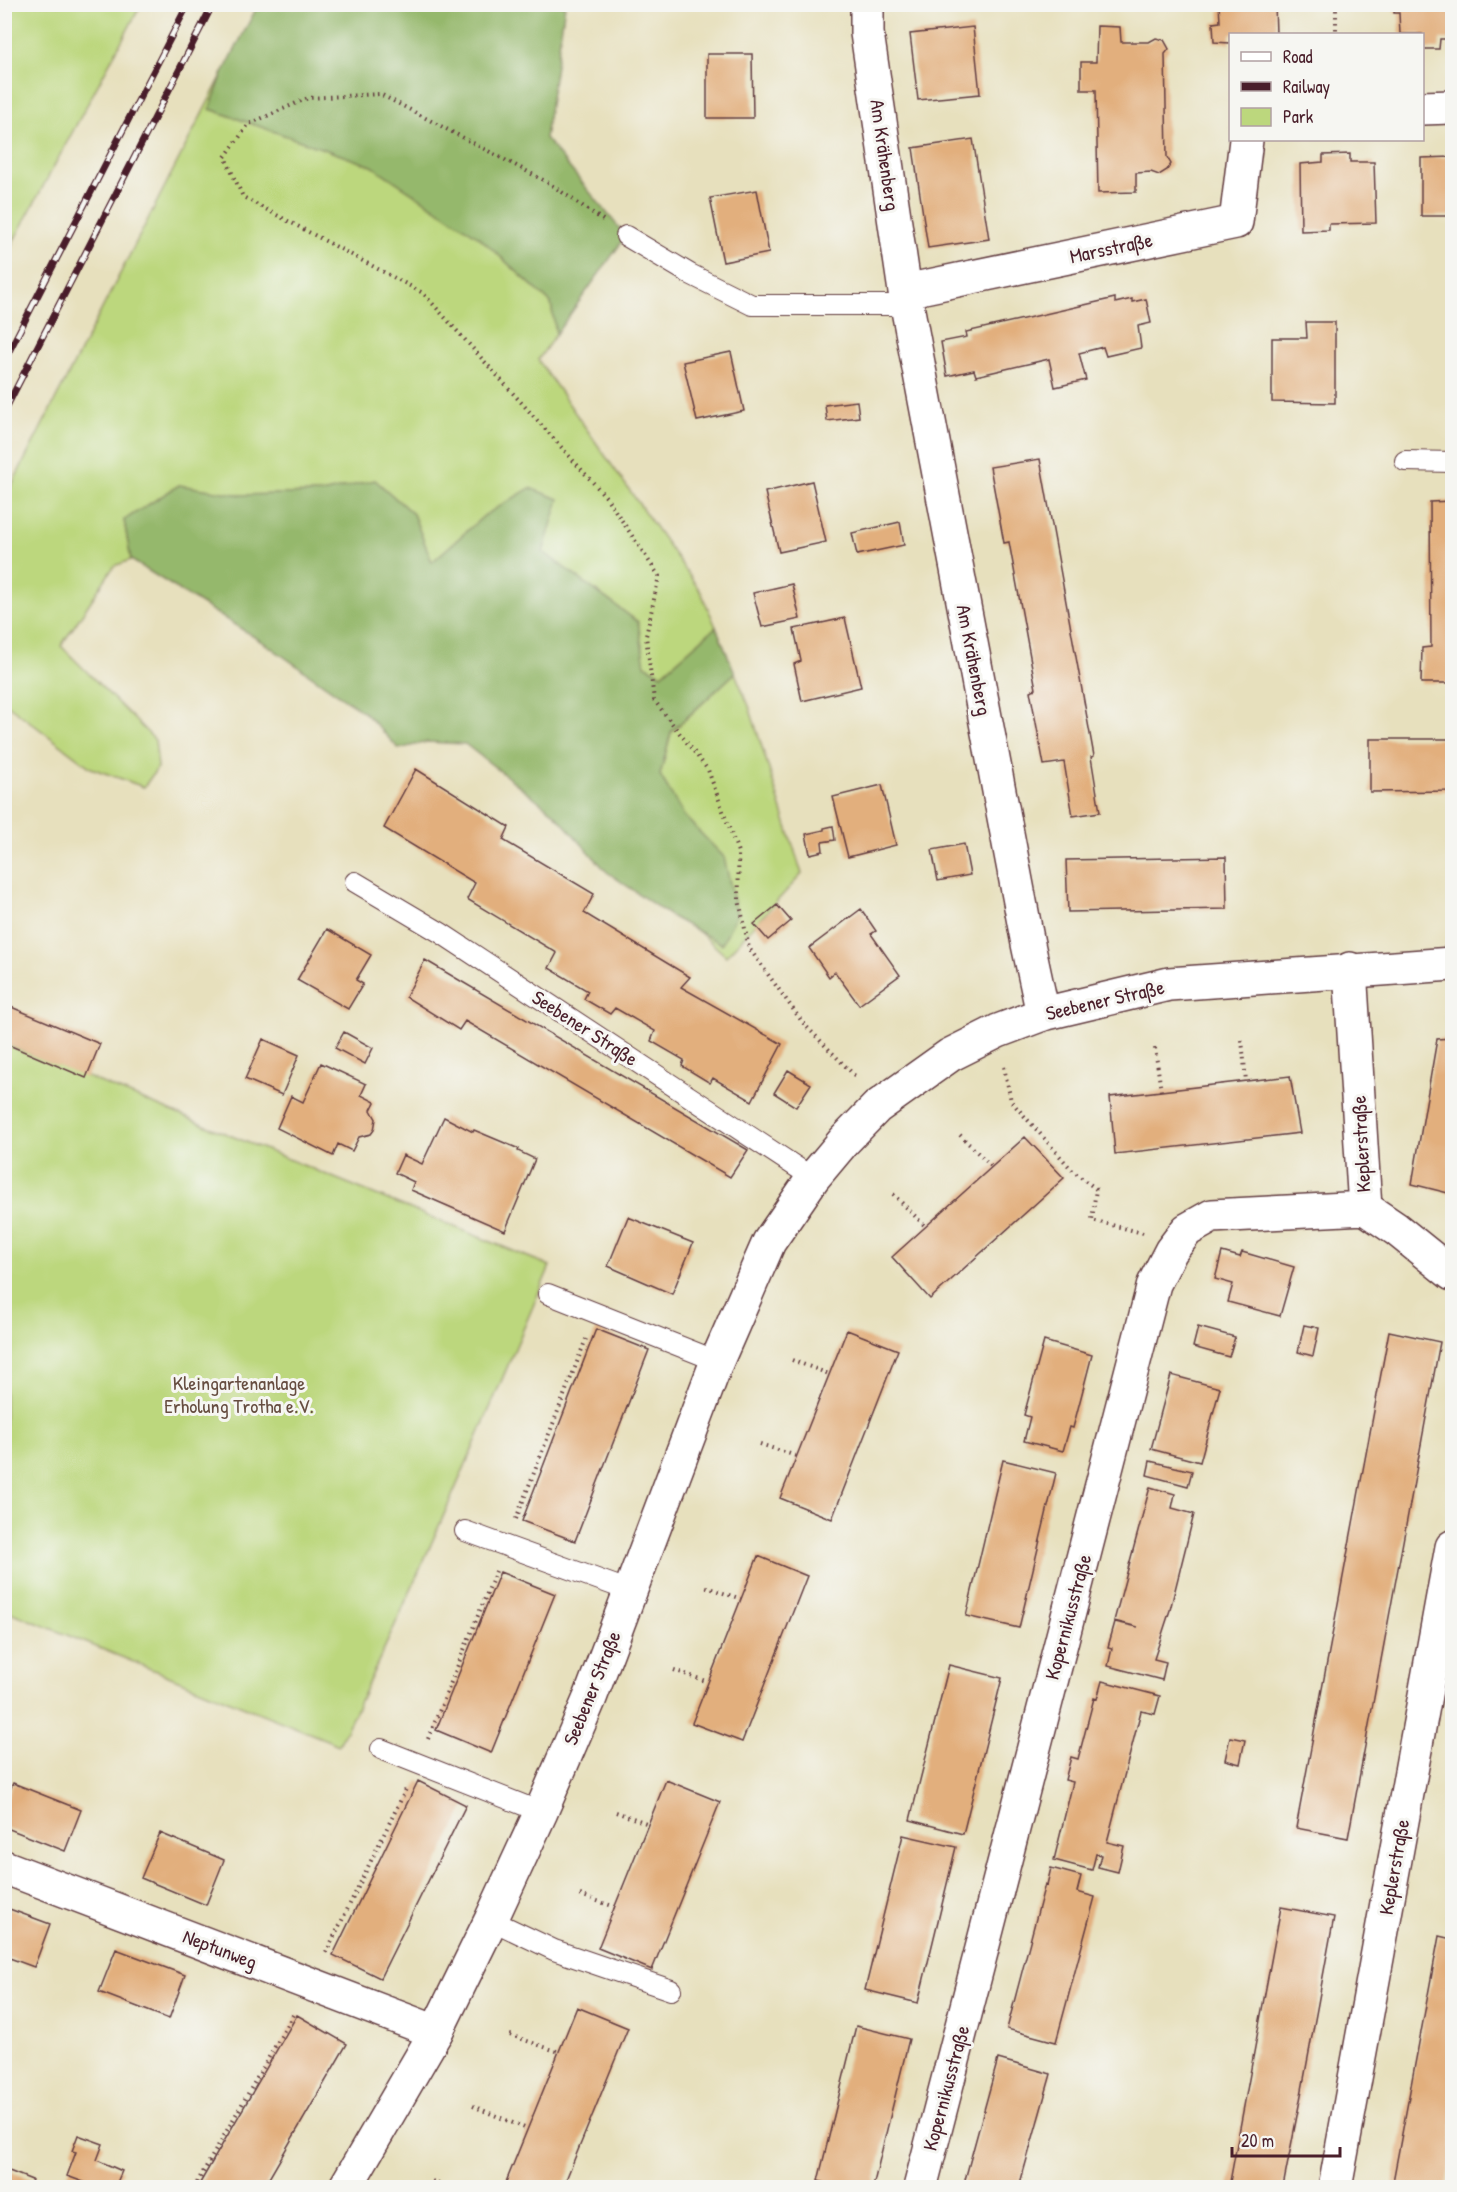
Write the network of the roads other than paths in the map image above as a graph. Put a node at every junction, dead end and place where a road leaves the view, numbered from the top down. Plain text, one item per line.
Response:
1 (867, 4) edge
2 (1452, 107) edge
3 (1424, 108) edge
4 (1246, 141) edge
5 (626, 236) road end
6 (906, 298) junction
7 (1405, 461) dead end
8 (1452, 462) edge
9 (355, 882) dead end
10 (1452, 964) edge
11 (1350, 969) junction
12 (1043, 1014) junction
13 (813, 1178) junction
14 (1365, 1208) junction
15 (1452, 1274) edge
16 (548, 1294) dead end
17 (717, 1361) junction
18 (465, 1531) dead end
19 (1452, 1547) edge
20 (630, 1592) junction
21 (381, 1749) dead end
22 (541, 1812) junction
23 (4, 1867) edge
24 (491, 1920) junction
25 (670, 1990) dead end
26 (436, 2032) junction
27 (345, 2187) edge
28 (920, 2187) edge
29 (1335, 2187) edge

1 - 6 street, Am Krähenberg
2 - 3 street
4 - 6 street, Marsstraße
5 - 6 lane
6 - 12 street, Am Krähenberg
7 - 8 lane
9 - 13 lane, Seebener Straße
10 - 11 street, Seebener Straße
11 - 12 street, Seebener Straße
11 - 14 street, Keplerstraße
12 - 13 street, Seebener Straße
13 - 17 street, Seebener Straße
14 - 15 street, Keplerstraße
14 - 28 street, Kopernikusstraße
16 - 17 lane
17 - 20 street, Seebener Straße
18 - 20 lane
19 - 29 street, Keplerstraße
20 - 22 street, Seebener Straße
21 - 22 lane
22 - 24 street, Seebener Straße
23 - 26 street, Neptunweg
24 - 25 lane
24 - 26 street, Seebener Straße
26 - 27 street, Seebener Straße

